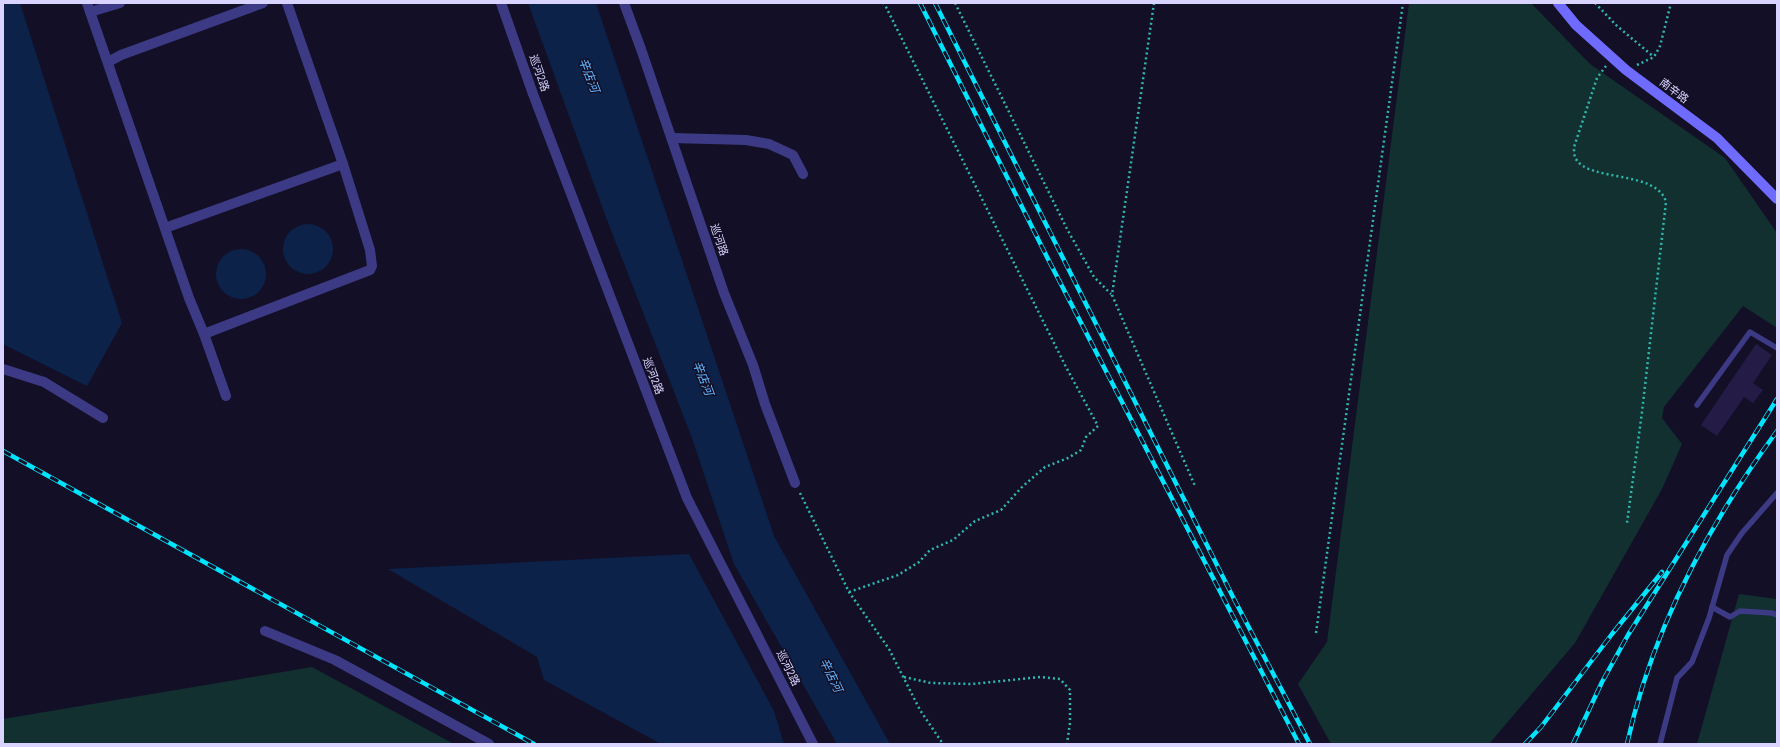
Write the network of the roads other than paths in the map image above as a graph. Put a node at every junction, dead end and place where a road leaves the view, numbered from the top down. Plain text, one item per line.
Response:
1 (120, 3) edge
2 (263, 3) edge
3 (287, 3) edge
4 (501, 3) edge
5 (624, 3) edge
6 (1558, 3) edge
7 (89, 8) edge
8 (108, 62) junction
9 (672, 138) junction
10 (343, 164) junction
11 (803, 174) dead end
12 (1777, 199) edge
13 (165, 228) junction
14 (204, 334) junction
15 (1777, 348) edge
16 (3, 370) edge
17 (226, 396) dead end
18 (1697, 405) dead end
19 (103, 418) dead end
20 (795, 483) road end
21 (1777, 493) edge
22 (1712, 607) junction
23 (1777, 615) edge
24 (265, 631) dead end
25 (489, 744) edge
26 (813, 744) edge
27 (1660, 744) edge

1 - 7 street
2 - 8 street
3 - 10 street
4 - 26 street, 巡河2路
5 - 9 street, 巡河路
6 - 12 main road, 南辛路
7 - 8 street
8 - 13 street
9 - 11 street
9 - 20 street, 巡河路
10 - 13 street
10 - 14 street
13 - 14 street
14 - 17 street
15 - 18 lane
16 - 19 street
21 - 22 lane
22 - 23 lane
22 - 27 lane
24 - 25 street

